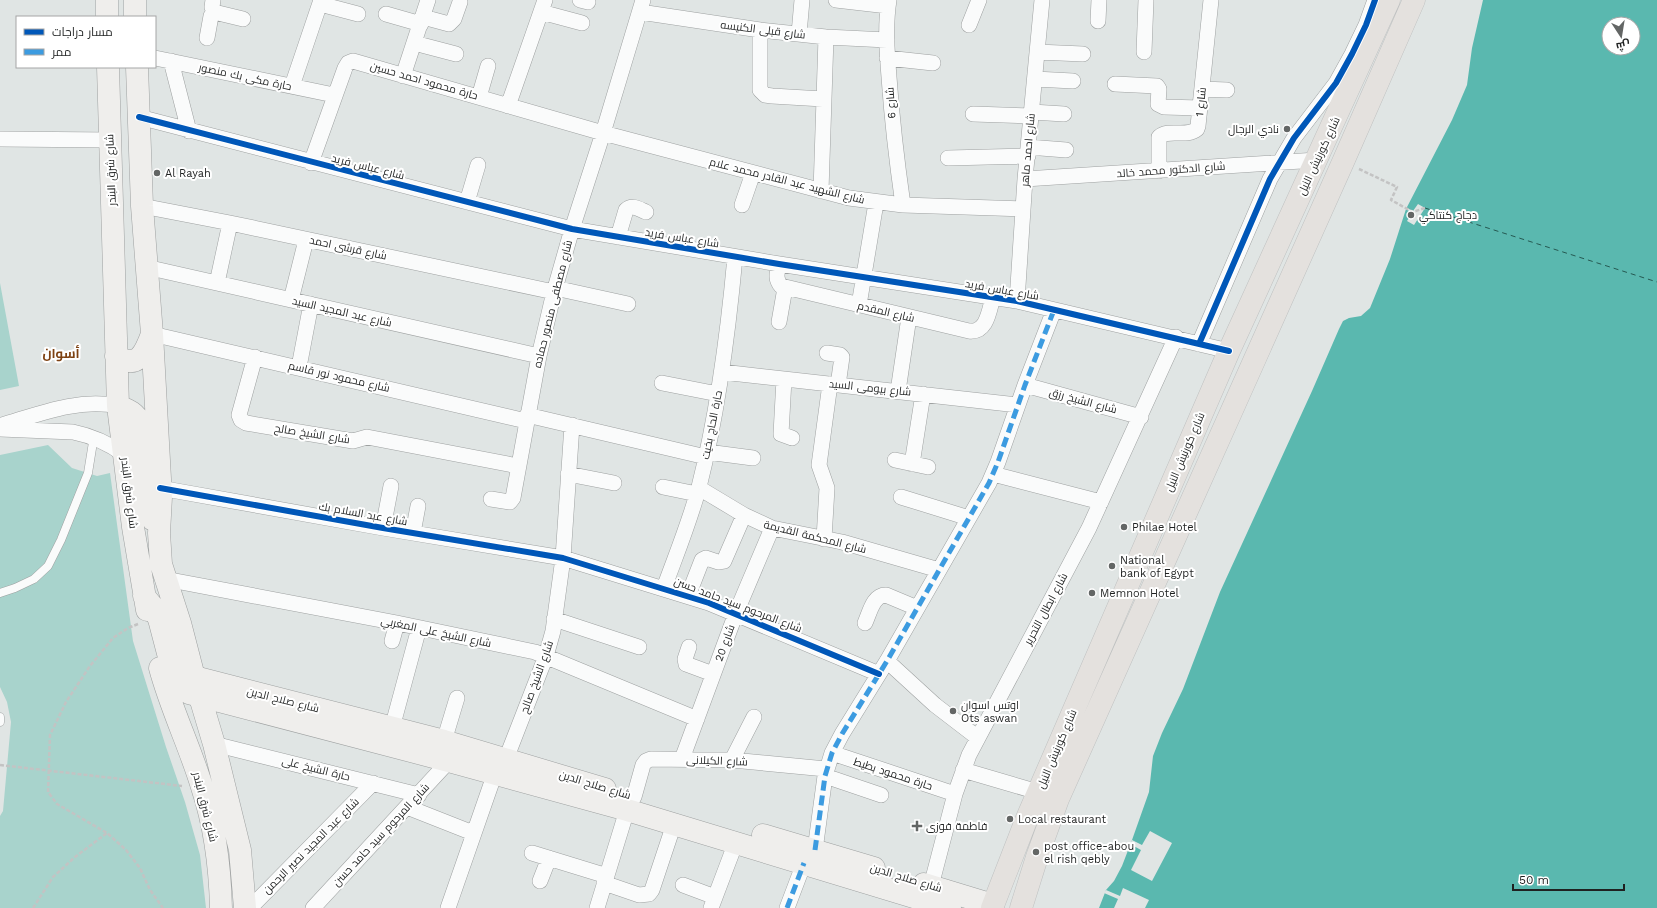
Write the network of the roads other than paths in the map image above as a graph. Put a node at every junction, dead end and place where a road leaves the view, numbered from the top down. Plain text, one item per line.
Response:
1 (107, 0) edge
2 (135, 0) edge
3 (428, 0) edge
4 (802, 0) edge
5 (836, 0) edge
6 (979, 0) edge
7 (1042, 0) edge
8 (1099, 0) edge
9 (1146, 0) edge
10 (1211, 0) edge
11 (1375, 0) edge
12 (1389, 0) edge
13 (1414, 0) edge
14 (320, 2) edge
15 (460, 2) dead end
16 (889, 3) edge
17 (213, 6) edge
18 (543, 6) edge
19 (642, 6) edge
20 (358, 14) dead end
21 (386, 14) dead end
22 (107, 16) edge
23 (135, 16) edge
24 (243, 19) dead end
25 (422, 20) junction
26 (1098, 21) dead end
27 (582, 23) dead end
28 (969, 25) dead end
29 (760, 30) junction
30 (799, 34) junction
31 (826, 37) junction
32 (207, 38) dead end
33 (887, 40) junction
34 (414, 43) junction
35 (1037, 52) junction
36 (1144, 52) dead end
37 (456, 54) dead end
38 (1083, 54) dead end
39 (156, 58) edge
40 (888, 58) junction
41 (171, 61) junction
42 (932, 64) dead end
43 (488, 66) dead end
44 (108, 68) edge
45 (137, 68) edge
46 (403, 76) junction
47 (1035, 79) junction
48 (1073, 81) dead end
49 (1115, 84) dead end
50 (292, 86) junction
51 (1202, 89) junction
52 (1227, 90) dead end
53 (334, 95) junction
54 (479, 97) junction
55 (824, 99) junction
56 (508, 106) junction
57 (1200, 108) junction
58 (973, 114) dead end
59 (1031, 114) junction
60 (1064, 114) dead end
61 (139, 117) junction
62 (189, 131) junction
63 (603, 133) junction
64 (0, 139) edge
65 (110, 140) junction
66 (1066, 150) dead end
67 (1028, 152) junction
68 (948, 158) dead end
69 (1317, 160) junction
70 (1280, 161) junction
71 (311, 162) junction
72 (478, 165) dead end
73 (1159, 171) junction
74 (753, 173) junction
75 (1025, 179) junction
76 (821, 191) junction
77 (467, 202) junction
78 (876, 203) junction
79 (742, 205) dead end
80 (903, 205) junction
81 (142, 206) junction
82 (1023, 209) junction
83 (646, 212) dead end
84 (230, 223) junction
85 (572, 229) junction
86 (618, 237) junction
87 (306, 240) junction
88 (735, 257) junction
89 (779, 264) junction
90 (146, 267) junction
91 (863, 277) junction
92 (217, 283) junction
93 (785, 288) junction
94 (555, 290) junction
95 (993, 297) junction
96 (291, 300) junction
97 (1018, 301) junction
98 (311, 304) junction
99 (628, 304) dead end
100 (859, 305) junction
101 (1054, 310) junction
102 (909, 317) junction
103 (779, 322) dead end
104 (152, 334) junction
105 (1176, 337) junction
106 (1199, 344) junction
107 (1229, 351) junction
108 (826, 353) dead end
109 (116, 356) junction
110 (539, 356) junction
111 (255, 357) junction
112 (299, 367) junction
113 (722, 372) junction
114 (784, 379) junction
115 (662, 383) dead end
116 (834, 384) junction
117 (1025, 385) junction
118 (898, 391) junction
119 (718, 394) junction
120 (923, 394) junction
121 (1018, 405) junction
122 (118, 406) junction
123 (1141, 417) junction
124 (527, 418) junction
125 (0, 425) edge
126 (572, 425) junction
127 (0, 429) edge
128 (94, 436) junction
129 (792, 438) dead end
130 (706, 454) junction
131 (125, 455) junction
132 (753, 458) dead end
133 (895, 460) dead end
134 (912, 464) junction
135 (518, 466) junction
136 (928, 467) dead end
137 (568, 474) junction
138 (993, 474) junction
139 (614, 483) dead end
140 (391, 486) dead end
141 (662, 487) dead end
142 (160, 488) junction
143 (698, 491) junction
144 (901, 497) dead end
145 (491, 499) dead end
146 (1101, 502) junction
147 (418, 506) dead end
148 (744, 514) junction
149 (969, 518) junction
150 (383, 528) junction
151 (772, 528) junction
152 (159, 532) junction
153 (413, 533) junction
154 (824, 539) junction
155 (563, 558) junction
156 (939, 570) junction
157 (165, 579) junction
158 (664, 588) junction
159 (0, 593) edge
160 (144, 596) junction
161 (688, 596) junction
162 (917, 608) junction
163 (736, 613) junction
164 (554, 618) junction
165 (396, 623) junction
166 (865, 623) dead end
167 (420, 628) junction
168 (392, 641) dead end
169 (639, 647) dead end
170 (690, 647) dead end
171 (546, 656) junction
172 (883, 667) junction
173 (713, 674) junction
174 (196, 687) junction
175 (457, 698) dead end
176 (0, 717) edge
177 (754, 717) dead end
178 (697, 719) junction
179 (0, 722) edge
180 (392, 728) junction
181 (978, 738) junction
182 (214, 744) junction
183 (446, 751) junction
184 (832, 753) junction
185 (682, 759) junction
186 (732, 760) junction
187 (501, 766) junction
188 (963, 770) junction
189 (826, 772) junction
190 (373, 783) junction
191 (1038, 792) junction
192 (955, 794) junction
193 (419, 795) junction
194 (881, 795) dead end
195 (630, 804) junction
196 (407, 807) junction
197 (674, 824) junction
198 (473, 833) junction
199 (736, 842) junction
200 (532, 853) dead end
201 (809, 857) junction
202 (549, 858) junction
203 (606, 880) junction
204 (540, 881) dead end
205 (683, 885) dead end
206 (935, 901) edge
207 (713, 902) edge
208 (993, 907) edge
209 (221, 908) edge
210 (245, 908) edge
211 (250, 908) edge
212 (313, 908) edge
213 (448, 908) edge
214 (597, 908) edge
215 (787, 908) edge
216 (1021, 908) edge

1 - 22 main road
2 - 23 main road
3 - 25 street
4 - 30 street
5 - 16 street
6 - 28 street
7 - 35 street, شارع احمد ماهر
8 - 26 street
9 - 36 street
10 - 51 street, شارع 1
11 - 70 street
12 - 69 main road, شارع كورنيش النيل
13 - 216 main road, شارع كورنيش النيل
14 - 20 street
14 - 50 street
15 - 25 street
16 - 33 street, شارع 6
17 - 24 street
17 - 32 street
18 - 27 street
18 - 56 street
19 - 29 street, شارع قبلى الكنيسه
19 - 63 street, شارع مصطفى منصور حماده
21 - 25 street
25 - 34 street
29 - 30 street, شارع قبلى الكنيسه
29 - 55 street
30 - 31 street, شارع قبلى الكنيسه
31 - 33 street, شارع قبلى الكنيسه
31 - 55 street
33 - 40 street, شارع 6
34 - 37 street
34 - 46 street
35 - 38 street
35 - 47 street, شارع احمد ماهر
39 - 41 street, حارة مكى بك منصور
40 - 42 street
40 - 80 street, شارع 6
41 - 50 street, حارة مكى بك منصور
41 - 62 street
43 - 54 street
44 - 65 main road, شارع شرق البندر
45 - 61 main road
46 - 53 street, حارة محمود احمد حسين
46 - 54 street, حارة محمود احمد حسين
47 - 48 street
47 - 59 street, شارع احمد ماهر
49 - 57 street
50 - 53 street, حارة مكى بك منصور
51 - 52 street
51 - 57 street, شارع 1
53 - 71 street, حارة محمود احمد حسين
54 - 56 street, حارة محمود احمد حسين
55 - 76 street
56 - 63 street, حارة محمود احمد حسين
57 - 73 street, شارع 1
58 - 59 street
59 - 60 street
59 - 67 street, شارع احمد ماهر
61 - 62 street, شارع عباس فريد
61 - 81 main road
62 - 71 street, شارع عباس فريد
63 - 74 street, شارع الشهيد عبد القادر محمد علام
63 - 85 street, شارع مصطفى منصور حماده
64 - 65 street
65 - 109 main road, شارع شرق البندر
66 - 67 street
67 - 68 street
67 - 75 street, شارع احمد ماهر
69 - 70 street, شارع الدكتور محمد خالد
69 - 107 main road, شارع كورنيش النيل
70 - 73 street, شارع الدكتور محمد خالد
70 - 106 street
71 - 77 street, شارع عباس فريد
72 - 77 street
73 - 75 street, شارع الدكتور محمد خالد
74 - 76 street, شارع الشهيد عبد القادر محمد علام
74 - 79 street
75 - 82 street, شارع احمد ماهر
76 - 78 street, شارع الشهيد عبد القادر محمد علام
77 - 85 street, شارع عباس فريد
78 - 80 street, شارع الشهيد عبد القادر محمد علام
78 - 91 street
80 - 82 street, شارع الشهيد عبد القادر محمد علام
81 - 84 street, شارع قرشى احمد
81 - 90 main road
82 - 97 street, شارع احمد ماهر
83 - 86 street
84 - 87 street, شارع قرشى احمد
84 - 92 street
85 - 86 street, شارع عباس فريد
85 - 94 street, شارع مصطفى منصور حماده
86 - 88 street, شارع عباس فريد
87 - 94 street, شارع قرشى احمد
87 - 96 street
88 - 89 street, شارع عباس فريد
88 - 113 street, حارة الحاج بخيت
89 - 91 street, شارع عباس فريد
89 - 93 street
90 - 92 street, شارع عبد المجيد السيد
90 - 104 main road
91 - 95 street, شارع عباس فريد
91 - 100 street
92 - 96 street, شارع عبد المجيد السيد
93 - 100 street, شارع المقدم
93 - 103 street
94 - 99 street, شارع قرشى احمد
94 - 110 street, شارع مصطفى منصور حماده
95 - 97 street, شارع عباس فريد
95 - 102 street, شارع المقدم
96 - 98 street, شارع عبد المجيد السيد
97 - 101 street, شارع عباس فريد
98 - 110 street, شارع عبد المجيد السيد
98 - 112 street
100 - 102 street, شارع المقدم
101 - 105 street, شارع عباس فريد
101 - 117 street
102 - 118 street
104 - 109 main road
104 - 111 street, شارع محمود نور قاسم
104 - 142 main road
105 - 106 street, شارع عباس فريد
105 - 123 street, شارع ابطال التحرير
106 - 107 street, شارع عباس فريد
107 - 191 main road, شارع كورنيش النيل
108 - 116 street
109 - 122 main road, شارع شرق البندر
110 - 124 street, شارع مصطفى منصور حماده
111 - 112 street, شارع محمود نور قاسم
111 - 135 street, شارع الشيخ صالح
112 - 124 street, شارع محمود نور قاسم
113 - 114 street, شارع بيومى السيد
113 - 119 street, حارة الحاج بخيت
114 - 116 street, شارع بيومى السيد
114 - 129 street
115 - 119 street
116 - 118 street, شارع بيومى السيد
116 - 154 street
117 - 121 street
117 - 123 street, شارع الشيخ رزق
118 - 120 street, شارع بيومى السيد
119 - 130 street, حارة الحاج بخيت
120 - 121 street, شارع بيومى السيد
120 - 134 street
121 - 138 street
122 - 125 street
122 - 131 main road, شارع شرق البندر
122 - 152 main road
123 - 146 street, شارع ابطال التحرير
124 - 126 street, شارع محمود نور قاسم
124 - 135 street, شارع مصطفى منصور حماده
126 - 130 street, شارع محمود نور قاسم
126 - 137 street, شارع الشيخ صالح
127 - 128 street
128 - 131 street
128 - 159 lane
130 - 132 street, شارع محمود نور قاسم
130 - 143 street, حارة الحاج بخيت
131 - 160 main road, شارع شرق البندر
133 - 134 street
134 - 136 street
135 - 145 street, شارع مصطفى منصور حماده
137 - 139 street
137 - 155 street, شارع الشيخ صالح
138 - 146 street
138 - 149 street
140 - 150 street
141 - 143 street, شارع المحكمة القديمة
142 - 150 street, شارع عبد السلام بك
142 - 152 main road
143 - 148 street, شارع المحكمة القديمة
143 - 158 street, حارة الحاج بخيت
144 - 149 street
146 - 181 street, شارع ابطال التحرير
147 - 153 street
148 - 151 street, شارع المحكمة القديمة
148 - 161 street
149 - 156 street
150 - 153 street, شارع عبد السلام بك
151 - 154 street, شارع المحكمة القديمة
151 - 163 street, شارع 20
152 - 157 main road
153 - 155 street, شارع عبد السلام بك
154 - 156 street, شارع المحكمة القديمة
155 - 158 street, شارع المرحوم سيد حامد حسن
155 - 164 street, شارع الشيخ صالح
156 - 162 street
157 - 165 street, شارع الشيخ على المغربي
157 - 174 main road
158 - 161 street, شارع المرحوم سيد حامد حسن
160 - 174 main road
160 - 209 main road, شارع شرق البندر
161 - 163 street, شارع المرحوم سيد حامد حسن
162 - 166 street
162 - 172 street
163 - 172 street, شارع المرحوم سيد حامد حسن
163 - 173 street, شارع 20
164 - 169 street
164 - 171 street, شارع الشيخ صالح
165 - 167 street, شارع الشيخ على المغربي
165 - 168 street
167 - 171 street, شارع الشيخ على المغربي
167 - 180 street
170 - 173 street
171 - 178 street, شارع الشيخ على المغربي
171 - 187 street, شارع الشيخ صالح
172 - 181 street
172 - 184 street
173 - 178 street, شارع 20
174 - 180 main road, شارع صلاح الدين
174 - 182 main road
174 - 183 main road, شارع صلاح الدين
175 - 183 street
176 - 179 lane
177 - 186 street
178 - 185 street, شارع 20
180 - 183 main road, شارع صلاح الدين
181 - 188 street, شارع ابطال التحرير
182 - 190 street, حارة الشيخ على
182 - 210 main road
183 - 187 main road, شارع صلاح الدين
183 - 193 street, شارع المرحوم سيد حامد حسن
184 - 189 street
184 - 192 street, حارة محمود بطيط
185 - 186 street, شارع الكيلانى
185 - 195 street, شارع الكيلانى
186 - 189 street, شارع الكيلانى
187 - 195 main road, شارع صلاح الدين
187 - 198 street, شارع الشيخ صالح
188 - 191 street
188 - 192 street, شارع ابطال التحرير
189 - 194 street, شارع الكيلانى
189 - 201 street
190 - 193 street, حارة الشيخ على
190 - 211 street, شارع عبد المجيد نصير الرحمن
191 - 208 main road, شارع كورنيش النيل
192 - 206 street, شارع ابطال التحرير
193 - 196 street, شارع المرحوم سيد حامد حسن
195 - 197 main road, شارع صلاح الدين
195 - 201 main road, شارع صلاح الدين
195 - 203 street
196 - 198 street
196 - 212 street, شارع المرحوم سيد حامد حسن
197 - 199 main road, شارع صلاح الدين
197 - 203 street
198 - 213 street, شارع الشيخ صالح
199 - 201 main road, شارع صلاح الدين
199 - 207 street
200 - 202 street
201 - 206 main road, شارع صلاح الدين
201 - 215 street
202 - 203 street
202 - 204 street
203 - 214 street
205 - 207 street
206 - 208 main road, شارع صلاح الدين

